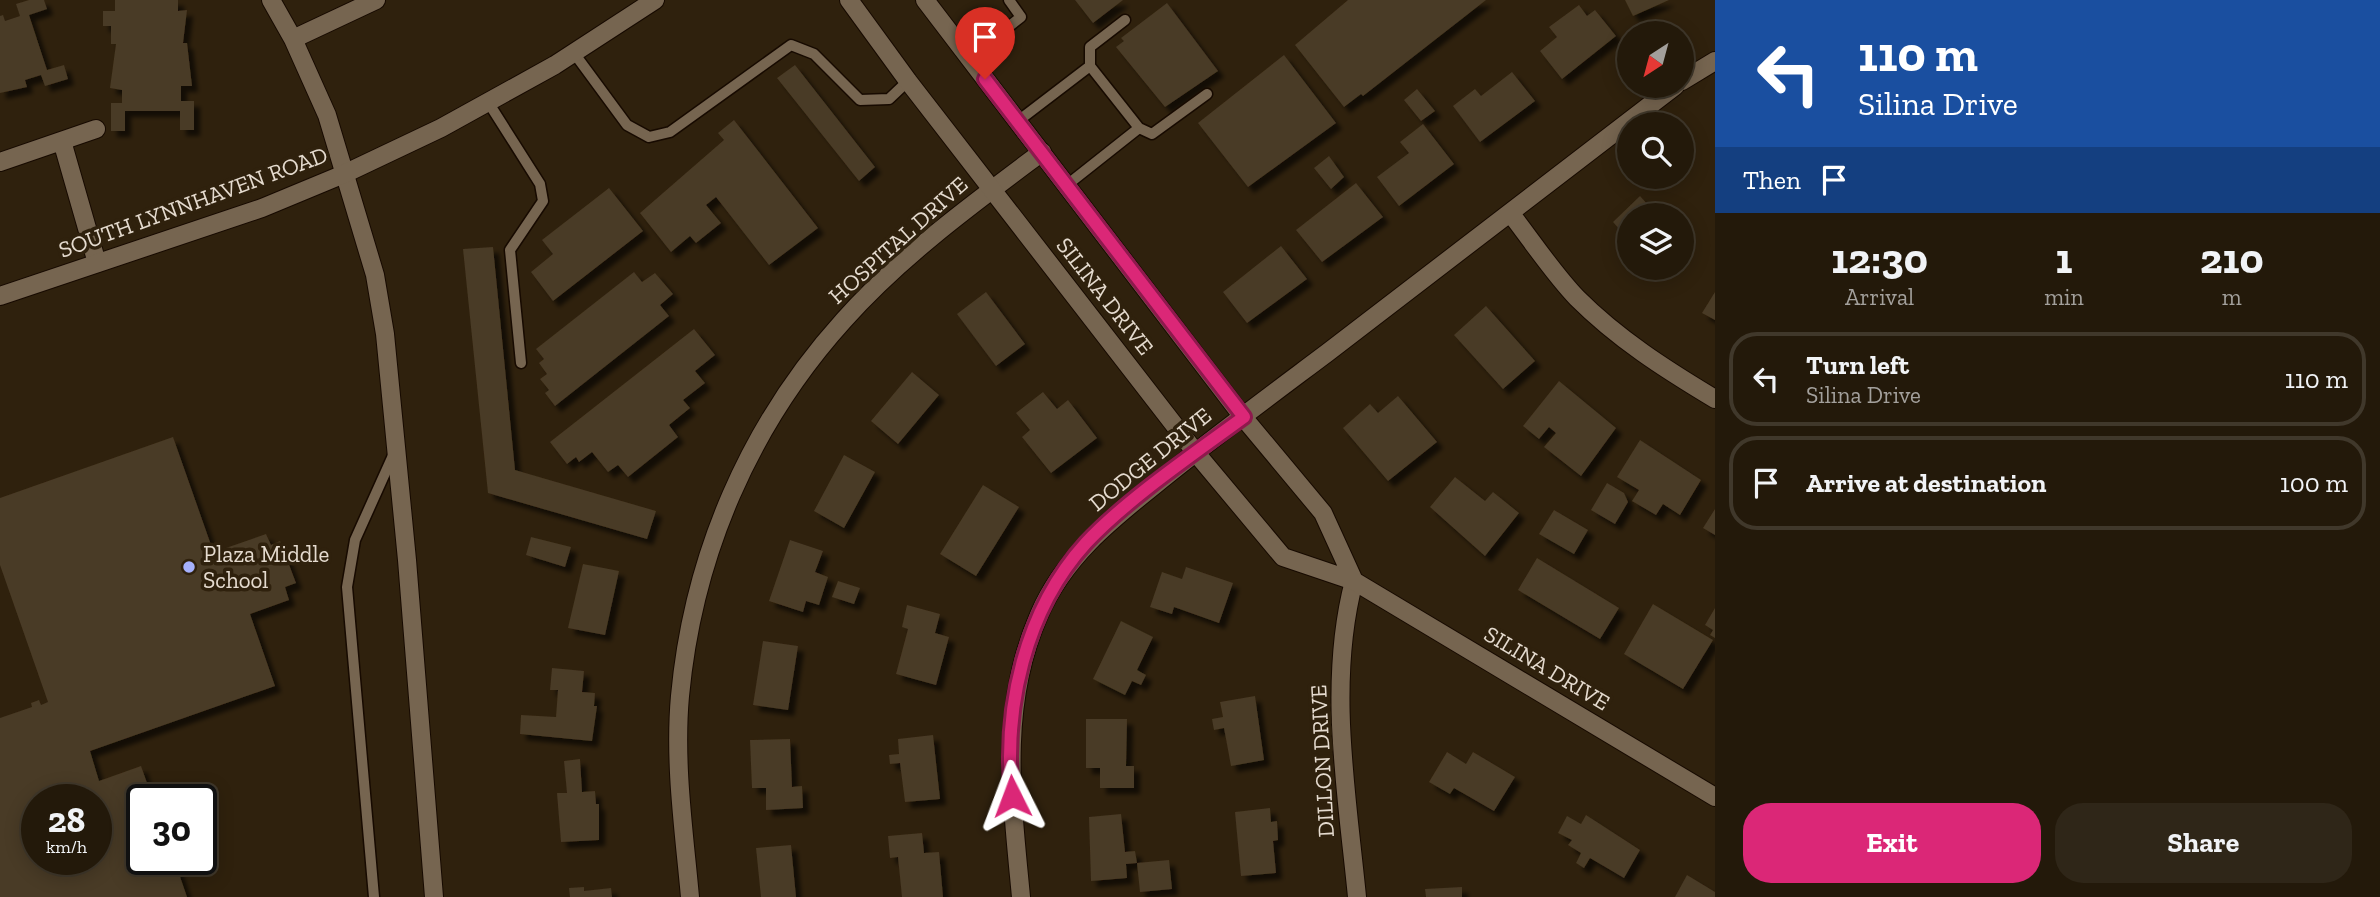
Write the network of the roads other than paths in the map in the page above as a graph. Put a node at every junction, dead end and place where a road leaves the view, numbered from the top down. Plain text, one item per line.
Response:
1 (271, 0) edge
2 (376, 0) edge
3 (654, 0) edge
4 (849, 0) edge
5 (925, 0) edge
6 (1009, 0) edge
7 (1125, 20) dead end
8 (293, 39) junction
9 (574, 53) junction
10 (969, 58) junction
11 (1715, 61) edge
12 (1090, 66) junction
13 (1694, 74) edge
14 (908, 81) junction
15 (1207, 94) dead end
16 (1660, 98) edge
17 (488, 102) junction
18 (1018, 121) junction
19 (96, 128) dead end
20 (1139, 128) junction
21 (62, 141) junction
22 (1042, 152) junction
23 (0, 162) edge
24 (344, 174) junction
25 (1067, 186) junction
26 (991, 190) junction
27 (1511, 214) junction
28 (97, 262) junction
29 (0, 296) edge
30 (521, 363) dead end
31 (1715, 399) edge
32 (1244, 417) junction
33 (396, 449) junction
34 (1195, 453) junction
35 (1354, 581) junction
36 (1715, 797) edge
37 (374, 897) edge
38 (434, 897) edge
39 (690, 897) edge
40 (1021, 897) edge
41 (1357, 897) edge

1 - 8 street
2 - 8 street
3 - 9 street, SOUTH LYNNHAVEN ROAD
4 - 14 street, SILINA DRIVE
5 - 10 street, SILINA DRIVE
6 - 10 lane
7 - 12 lane
8 - 24 street
9 - 14 lane
9 - 17 street, SOUTH LYNNHAVEN ROAD
10 - 18 street, SILINA DRIVE
11 - 13 street
12 - 18 lane
12 - 20 lane
14 - 26 street, SILINA DRIVE
15 - 20 lane
16 - 27 street, DODGE DRIVE
17 - 24 street, SOUTH LYNNHAVEN ROAD
17 - 30 lane
18 - 22 street, SILINA DRIVE
19 - 21 street
20 - 25 lane
21 - 23 street
21 - 28 street
22 - 25 street, SILINA DRIVE
22 - 26 street, HOSPITAL DRIVE
24 - 28 street, SOUTH LYNNHAVEN ROAD
24 - 33 street
25 - 32 street, SILINA DRIVE
26 - 34 street, SILINA DRIVE
26 - 39 street, HOSPITAL DRIVE
27 - 31 street
27 - 32 street, DODGE DRIVE
28 - 29 street, SOUTH LYNNHAVEN ROAD
32 - 34 street, DODGE DRIVE
32 - 35 street, SILINA DRIVE
33 - 37 lane
33 - 38 street
34 - 35 street, SILINA DRIVE
34 - 40 street, DODGE DRIVE
35 - 36 street, SILINA DRIVE
35 - 41 street, DILLON DRIVE

